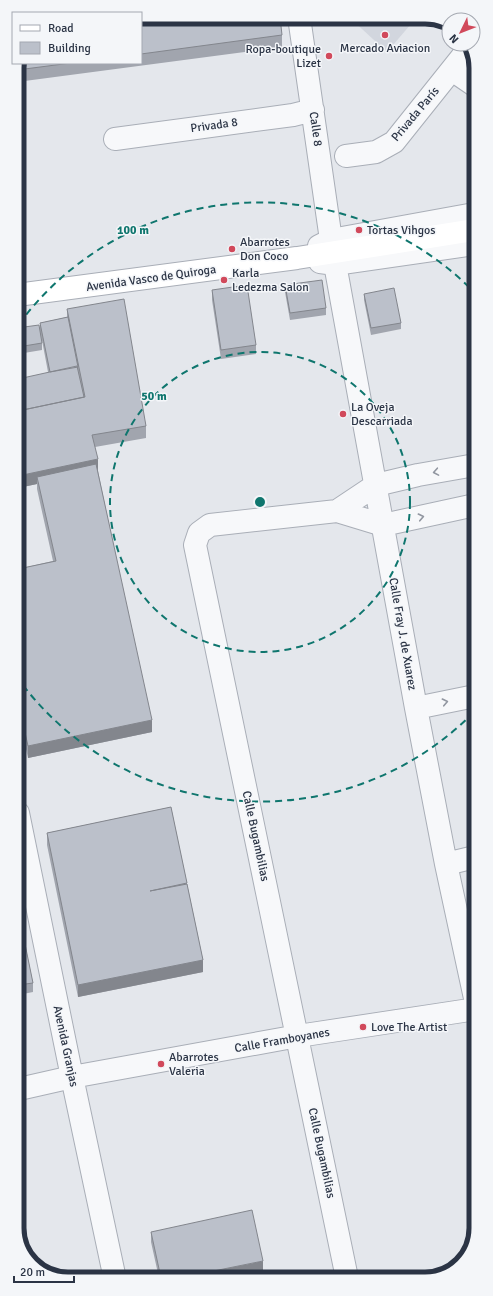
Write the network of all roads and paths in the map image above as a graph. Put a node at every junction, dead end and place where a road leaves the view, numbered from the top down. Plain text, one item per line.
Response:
1 (300, 24) edge
2 (466, 52) edge
3 (452, 70) junction
4 (469, 81) edge
5 (313, 110) junction
6 (115, 139) dead end
7 (346, 156) dead end
8 (469, 215) edge
9 (469, 231) edge
10 (331, 240) junction
11 (469, 245) edge
12 (297, 258) junction
13 (335, 264) junction
14 (24, 295) edge
15 (469, 466) edge
16 (376, 485) junction
17 (469, 506) edge
18 (337, 511) junction
19 (383, 525) junction
20 (469, 697) edge
21 (416, 708) junction
22 (24, 842) edge
23 (469, 858) edge
24 (446, 864) junction
25 (469, 971) edge
26 (469, 1010) edge
27 (298, 1036) junction
28 (72, 1077) junction
29 (24, 1089) edge
30 (114, 1272) edge
31 (346, 1272) edge

1 - 5 street, Calle 8
2 - 3 street, Privada París
3 - 4 street
3 - 7 street, Privada París
5 - 6 street, Privada 8
5 - 10 street, Calle 8
8 - 10 street
9 - 12 main road, Avenida Vasco de Quiroga
10 - 12 street
11 - 13 street
12 - 13 street
12 - 14 main road, Avenida Vasco de Quiroga
13 - 16 street, Calle Fray J. de Xuarez
15 -> 16 street
16 - 18 street, Calle Bugambilias
16 - 19 street, Calle Fray J. de Xuarez
19 -> 17 street
18 - 19 street, Calle Bugambilias
18 - 27 street, Calle Bugambilias
19 - 21 street, Calle Fray J. de Xuarez
21 -> 20 street
21 - 24 street, Calle Fray J. de Xuarez
22 - 28 street, Avenida Granjas
23 - 24 street
24 - 25 street, Calle Fray J. de Xuarez
26 - 27 street, Calle Framboyanes
27 - 28 street, Calle Framboyanes
27 - 31 street, Calle Bugambilias
28 - 29 street, Calle Framboyanes
28 - 30 street, Avenida Granjas

